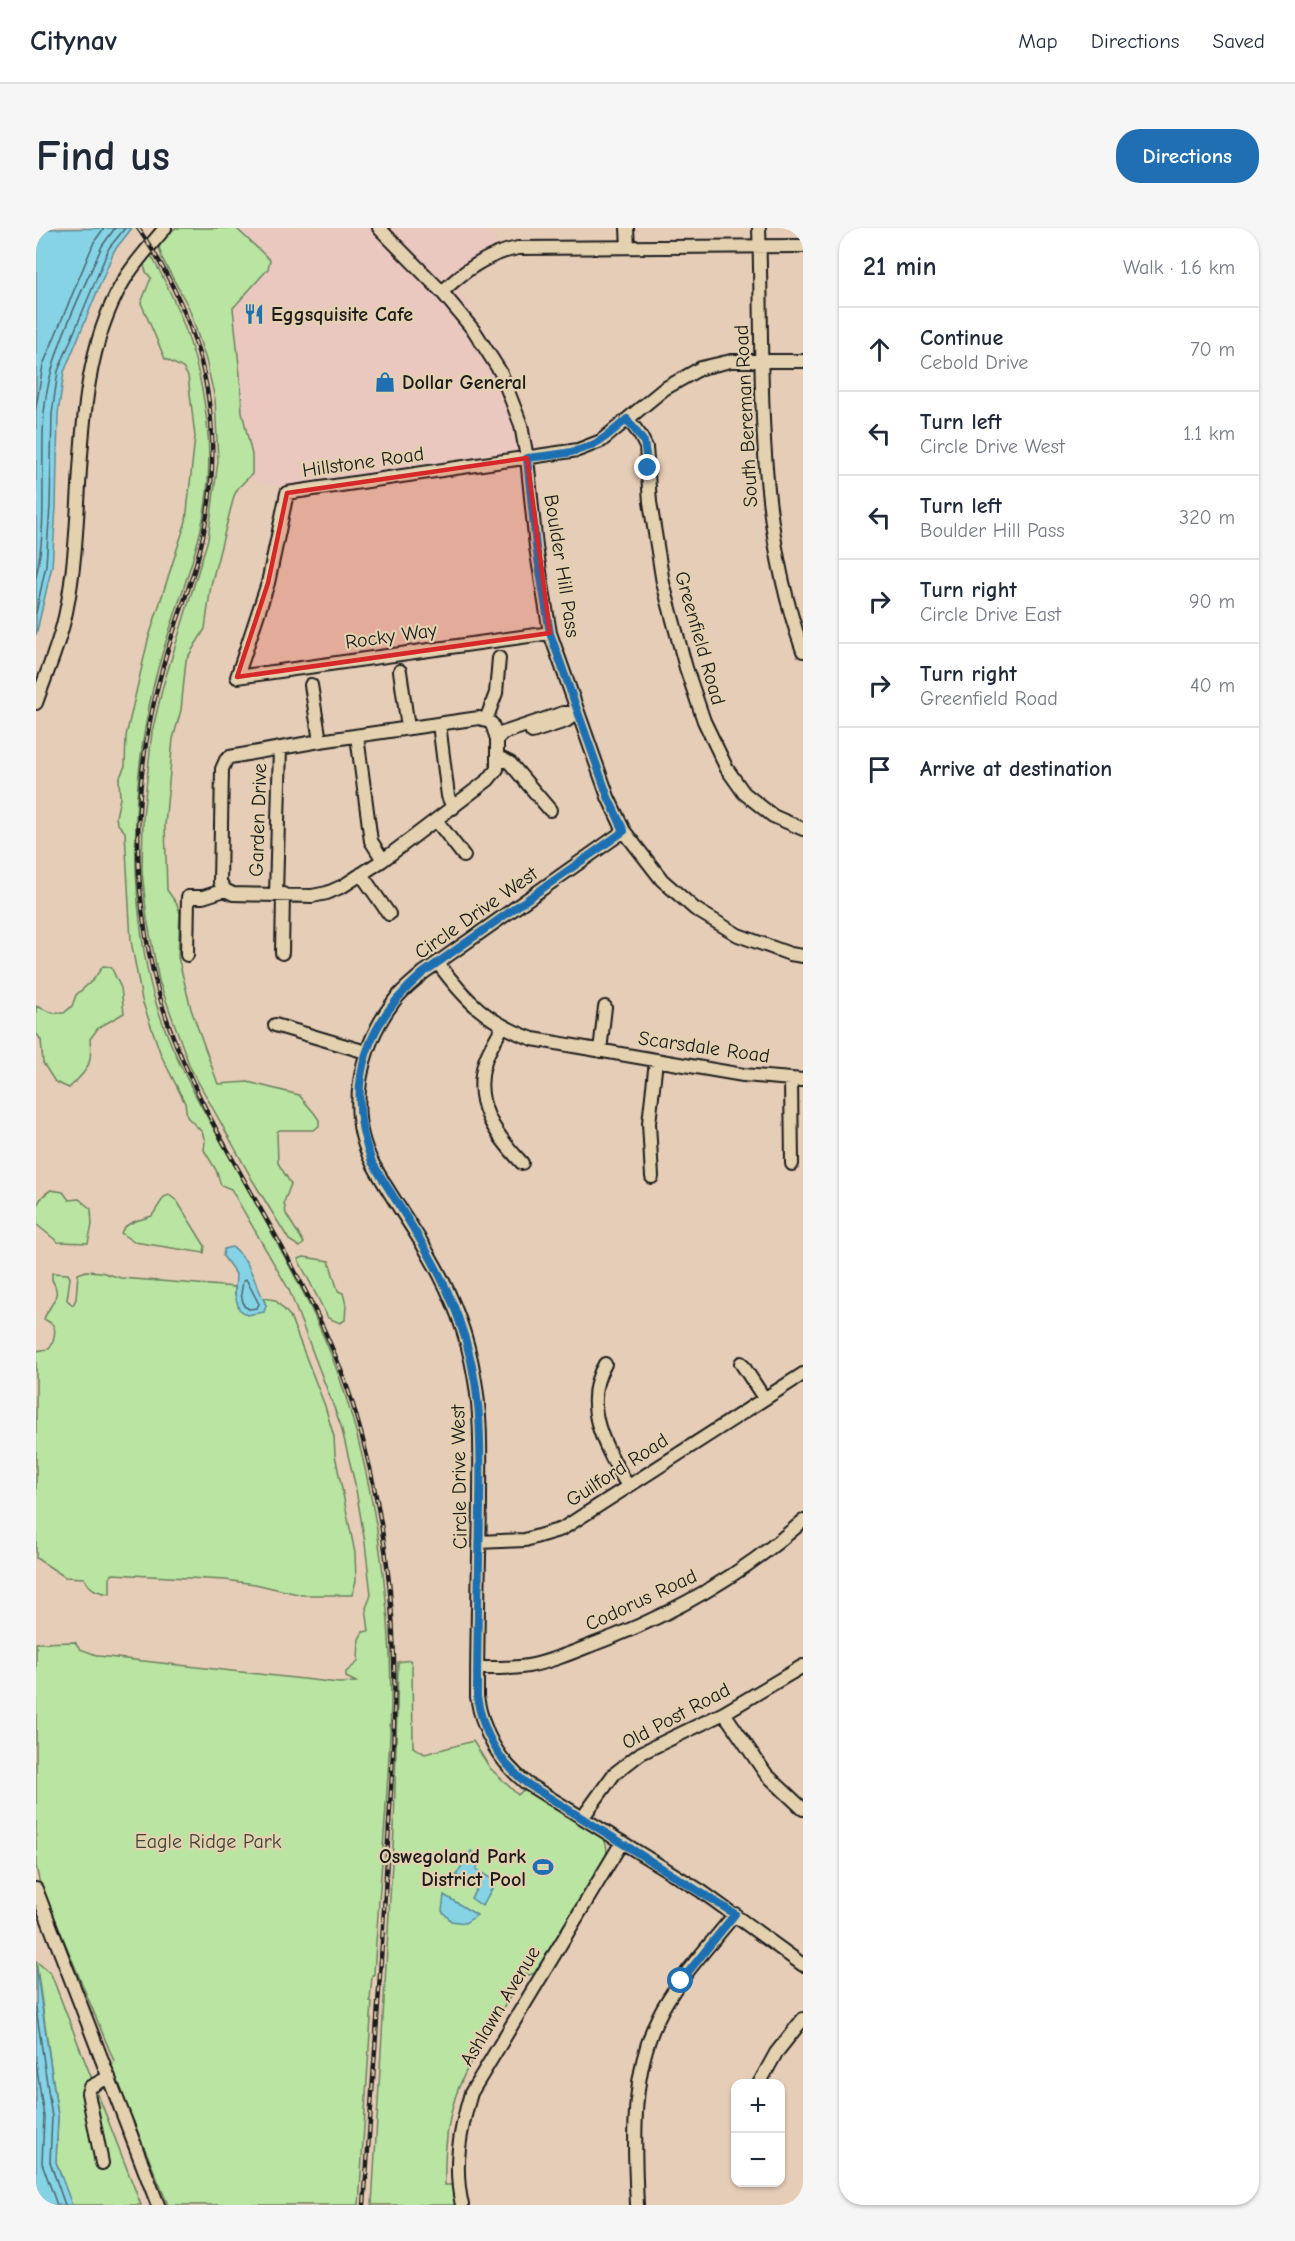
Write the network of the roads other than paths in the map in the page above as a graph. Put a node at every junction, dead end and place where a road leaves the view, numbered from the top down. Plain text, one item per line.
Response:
1 (165, 228) edge
2 (379, 228) edge
3 (627, 228) edge
4 (759, 228) edge
5 (803, 246) edge
6 (627, 247) junction
7 (760, 247) junction
8 (442, 292) junction
9 (762, 361) junction
10 (803, 361) edge
11 (627, 419) junction
12 (527, 458) junction
13 (550, 633) junction
14 (803, 651) edge
15 (499, 658) dead end
16 (400, 671) dead end
17 (237, 677) joint
18 (310, 685) dead end
19 (36, 703) edge
20 (577, 713) junction
21 (486, 720) junction
22 (439, 724) junction
23 (408, 728) junction
24 (357, 736) junction
25 (497, 739) junction
26 (320, 741) junction
27 (280, 747) junction
28 (498, 757) junction
29 (453, 808) junction
30 (550, 810) dead end
31 (436, 820) junction
32 (803, 829) edge
33 (624, 831) junction
34 (464, 856) dead end
35 (383, 860) junction
36 (361, 874) junction
37 (225, 890) junction
38 (280, 894) junction
39 (389, 914) dead end
40 (282, 953) dead end
41 (187, 955) dead end
42 (803, 956) edge
43 (438, 963) junction
44 (605, 1007) dead end
45 (275, 1025) dead end
46 (502, 1027) junction
47 (600, 1051) junction
48 (366, 1052) junction
49 (656, 1061) junction
50 (797, 1079) edge
51 (522, 1163) dead end
52 (792, 1164) dead end
53 (652, 1177) dead end
54 (741, 1363) dead end
55 (605, 1364) dead end
56 (803, 1374) edge
57 (764, 1398) junction
58 (628, 1486) junction
59 (803, 1521) edge
60 (479, 1542) junction
61 (803, 1666) edge
62 (477, 1668) junction
63 (724, 1713) junction
64 (803, 1809) edge
65 (584, 1817) junction
66 (622, 1842) junction
67 (36, 1889) edge
68 (735, 1914) junction
69 (803, 1965) edge
70 (803, 2019) edge
71 (109, 2076) junction
72 (762, 2079) edge
73 (102, 2163) dead end
74 (158, 2205) edge
75 (462, 2205) edge
76 (637, 2205) edge

1 - 19 street
2 - 8 street, Boulder Hill Pass
3 - 6 street
4 - 7 street, South Bereman Road
5 - 7 street
6 - 7 street
6 - 8 street
7 - 9 street, South Bereman Road
8 - 12 street, Boulder Hill Pass
9 - 10 street
9 - 11 street
9 - 14 street, South Bereman Road
11 - 12 street
11 - 32 street, Greenfield Road
12 - 13 street, Boulder Hill Pass
12 - 17 street, Hillstone Road
13 - 17 street, Rocky Way
13 - 20 street, Boulder Hill Pass
15 - 21 street
16 - 23 street
18 - 26 street
20 - 25 street
20 - 33 street, Boulder Hill Pass
21 - 22 street, Garden Drive
21 - 25 street
22 - 23 street, Garden Drive
22 - 29 street
23 - 24 street, Garden Drive
24 - 26 street, Garden Drive
24 - 35 street
25 - 28 street
26 - 27 street, Garden Drive
27 - 37 street, Garden Drive
27 - 38 street, Garden Drive
28 - 29 street, Garden Drive
28 - 30 street
29 - 31 street, Garden Drive
31 - 34 street
31 - 35 street, Garden Drive
33 - 42 street, Boulder Hill Pass
33 - 43 street, Circle Drive West
35 - 36 street, Garden Drive
36 - 38 street, Garden Drive
36 - 39 street
37 - 38 street, Garden Drive
37 - 41 street, Garden Drive
38 - 40 street, Garden Drive
43 - 46 street, Scarsdale Road
43 - 48 street, Circle Drive West
44 - 47 street
45 - 48 street
46 - 47 street, Scarsdale Road
46 - 51 street
47 - 49 street, Scarsdale Road
48 - 60 street, Circle Drive West
49 - 50 street, Scarsdale Road
49 - 53 street
50 - 52 street
54 - 57 street
55 - 58 street
56 - 57 street, Guilford Road
57 - 58 street, Guilford Road
58 - 60 street, Guilford Road
59 - 62 street, Codorus Road
60 - 62 street, Circle Drive West
61 - 63 street, Old Post Road
62 - 65 street, Circle Drive West
63 - 64 street
63 - 65 street, Old Post Road
65 - 66 street, Circle Drive West
66 - 68 street, Circle Drive West
66 - 75 street, Ashlawn Avenue
67 - 71 street
68 - 69 street, Circle Drive West
68 - 76 street
70 - 72 street
71 - 73 street
71 - 74 street

